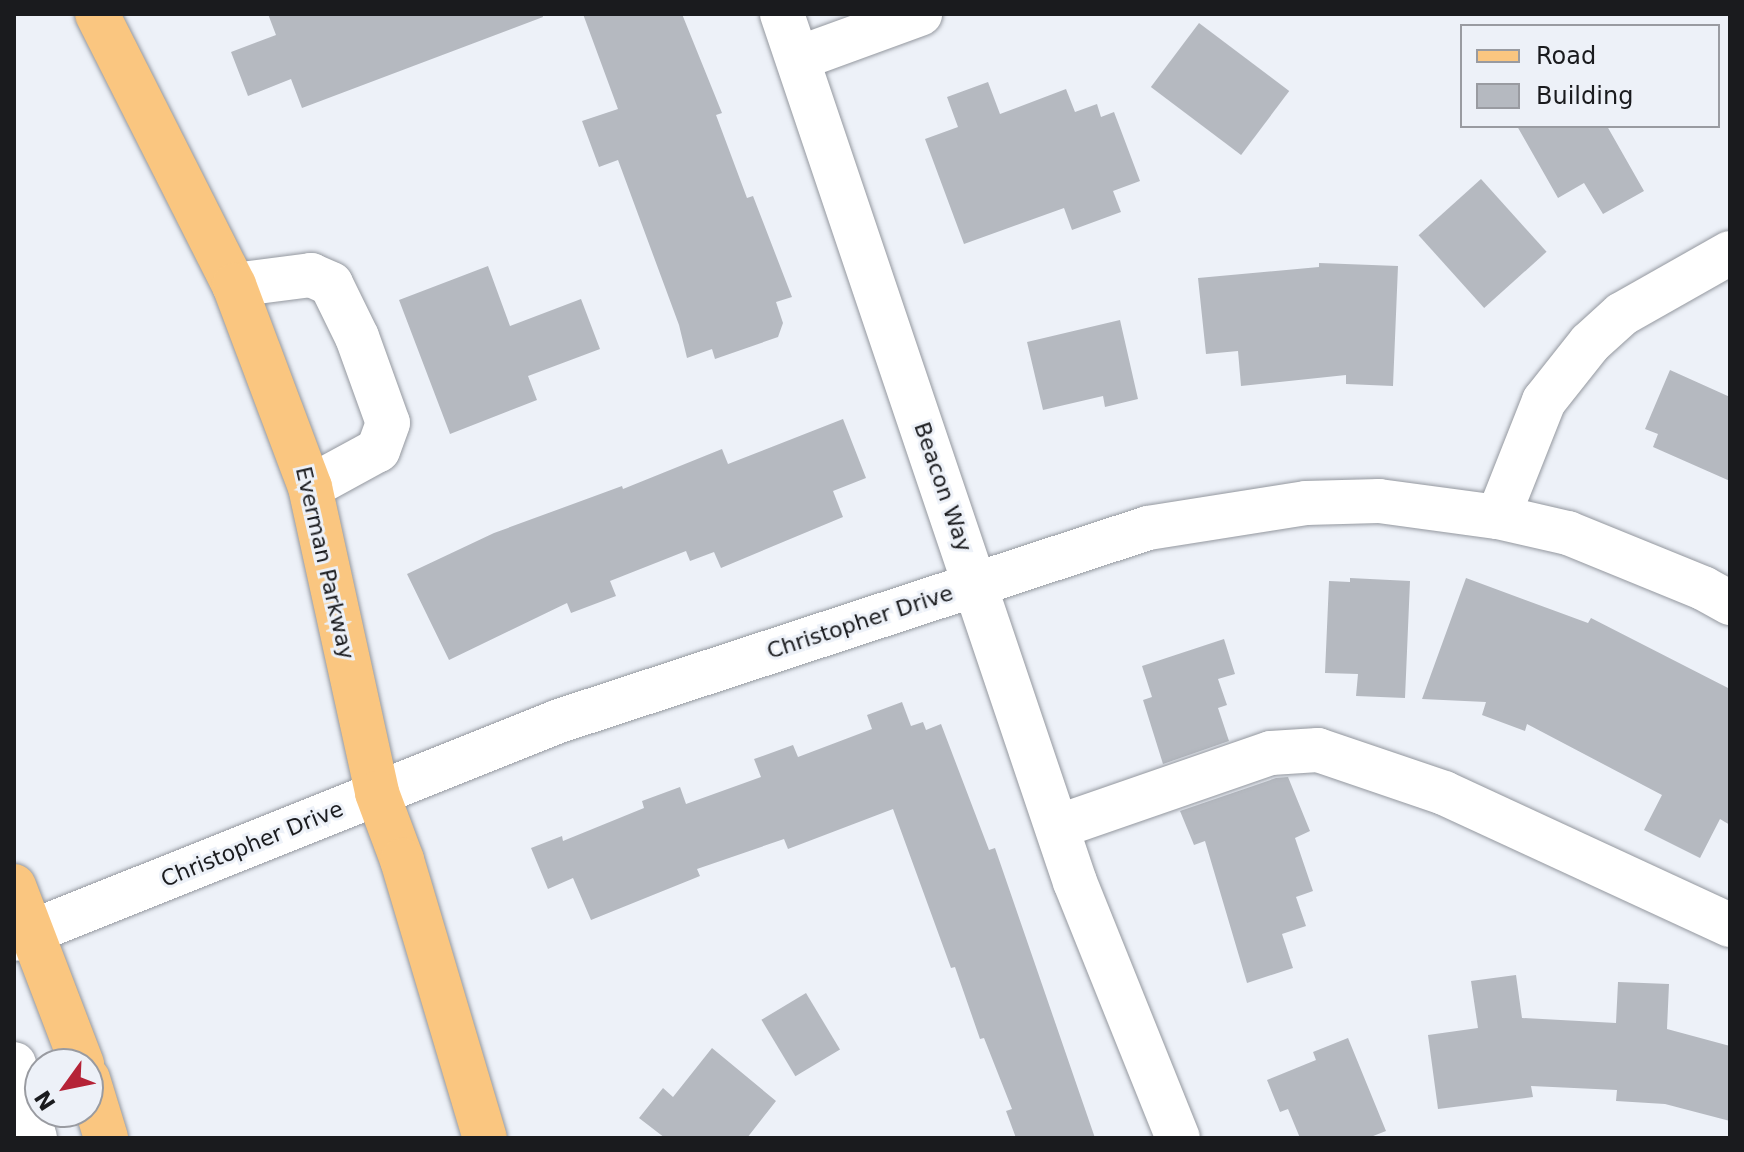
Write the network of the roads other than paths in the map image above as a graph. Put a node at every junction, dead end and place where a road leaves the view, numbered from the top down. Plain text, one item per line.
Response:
1 (97, 14) edge
2 (782, 14) edge
3 (920, 14) edge
4 (799, 58) junction
5 (1730, 253) edge
6 (234, 285) junction
7 (310, 487) junction
8 (1498, 517) junction
9 (975, 585) junction
10 (1730, 603) edge
11 (377, 793) junction
12 (1057, 827) junction
13 (14, 886) edge
14 (1730, 925) edge
15 (22, 936) edge
16 (74, 1048) edge
17 (14, 1064) edge
18 (24, 1113) edge
19 (485, 1138) edge
20 (1178, 1138) edge

1 - 6 main road, Everman Parkway
2 - 4 street, Beacon Way
3 - 4 street
4 - 9 street, Beacon Way
5 - 8 street
6 - 7 main road, Everman Parkway
6 - 7 street
7 - 11 main road, Everman Parkway
8 - 9 street, Christopher Drive
8 - 10 street, Christopher Drive
9 - 11 street, Christopher Drive
9 - 12 street, Beacon Way
11 - 15 street, Christopher Drive
11 - 19 main road, Everman Parkway
12 - 14 street
12 - 20 street, Beacon Way
13 - 15 main road
15 - 16 main road
17 - 18 street

